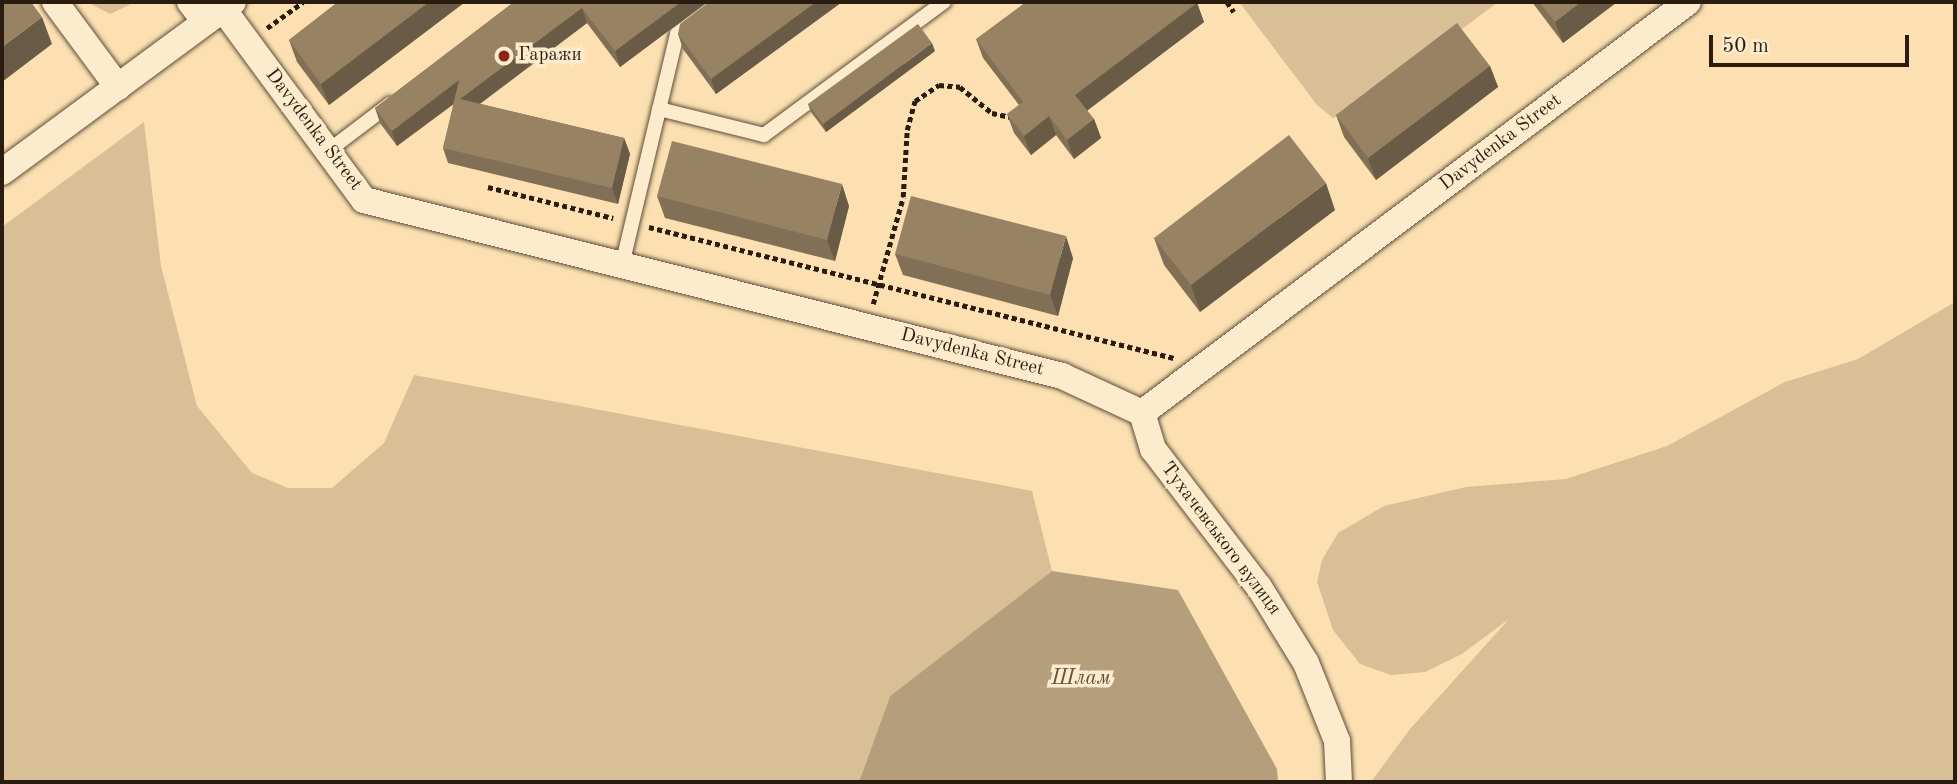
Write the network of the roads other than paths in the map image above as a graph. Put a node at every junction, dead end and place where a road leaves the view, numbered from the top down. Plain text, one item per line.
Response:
1 (55, 2) edge
2 (720, 2) edge
3 (944, 2) edge
4 (1688, 2) edge
5 (213, 9) edge
6 (118, 87) junction
7 (405, 93) edge
8 (659, 109) junction
9 (328, 151) junction
10 (2, 172) edge
11 (622, 265) junction
12 (1142, 413) junction
13 (1339, 782) edge

1 - 6 street
2 - 8 lane
3 - 8 lane
4 - 12 street, Davydenka Street
5 - 6 street, Davydenka Street
5 - 9 street, Davydenka Street
6 - 10 street, Davydenka Street
7 - 9 lane
8 - 11 lane
9 - 11 street, Davydenka Street
11 - 12 street, Davydenka Street
12 - 13 street, Тухачевського вулиця

